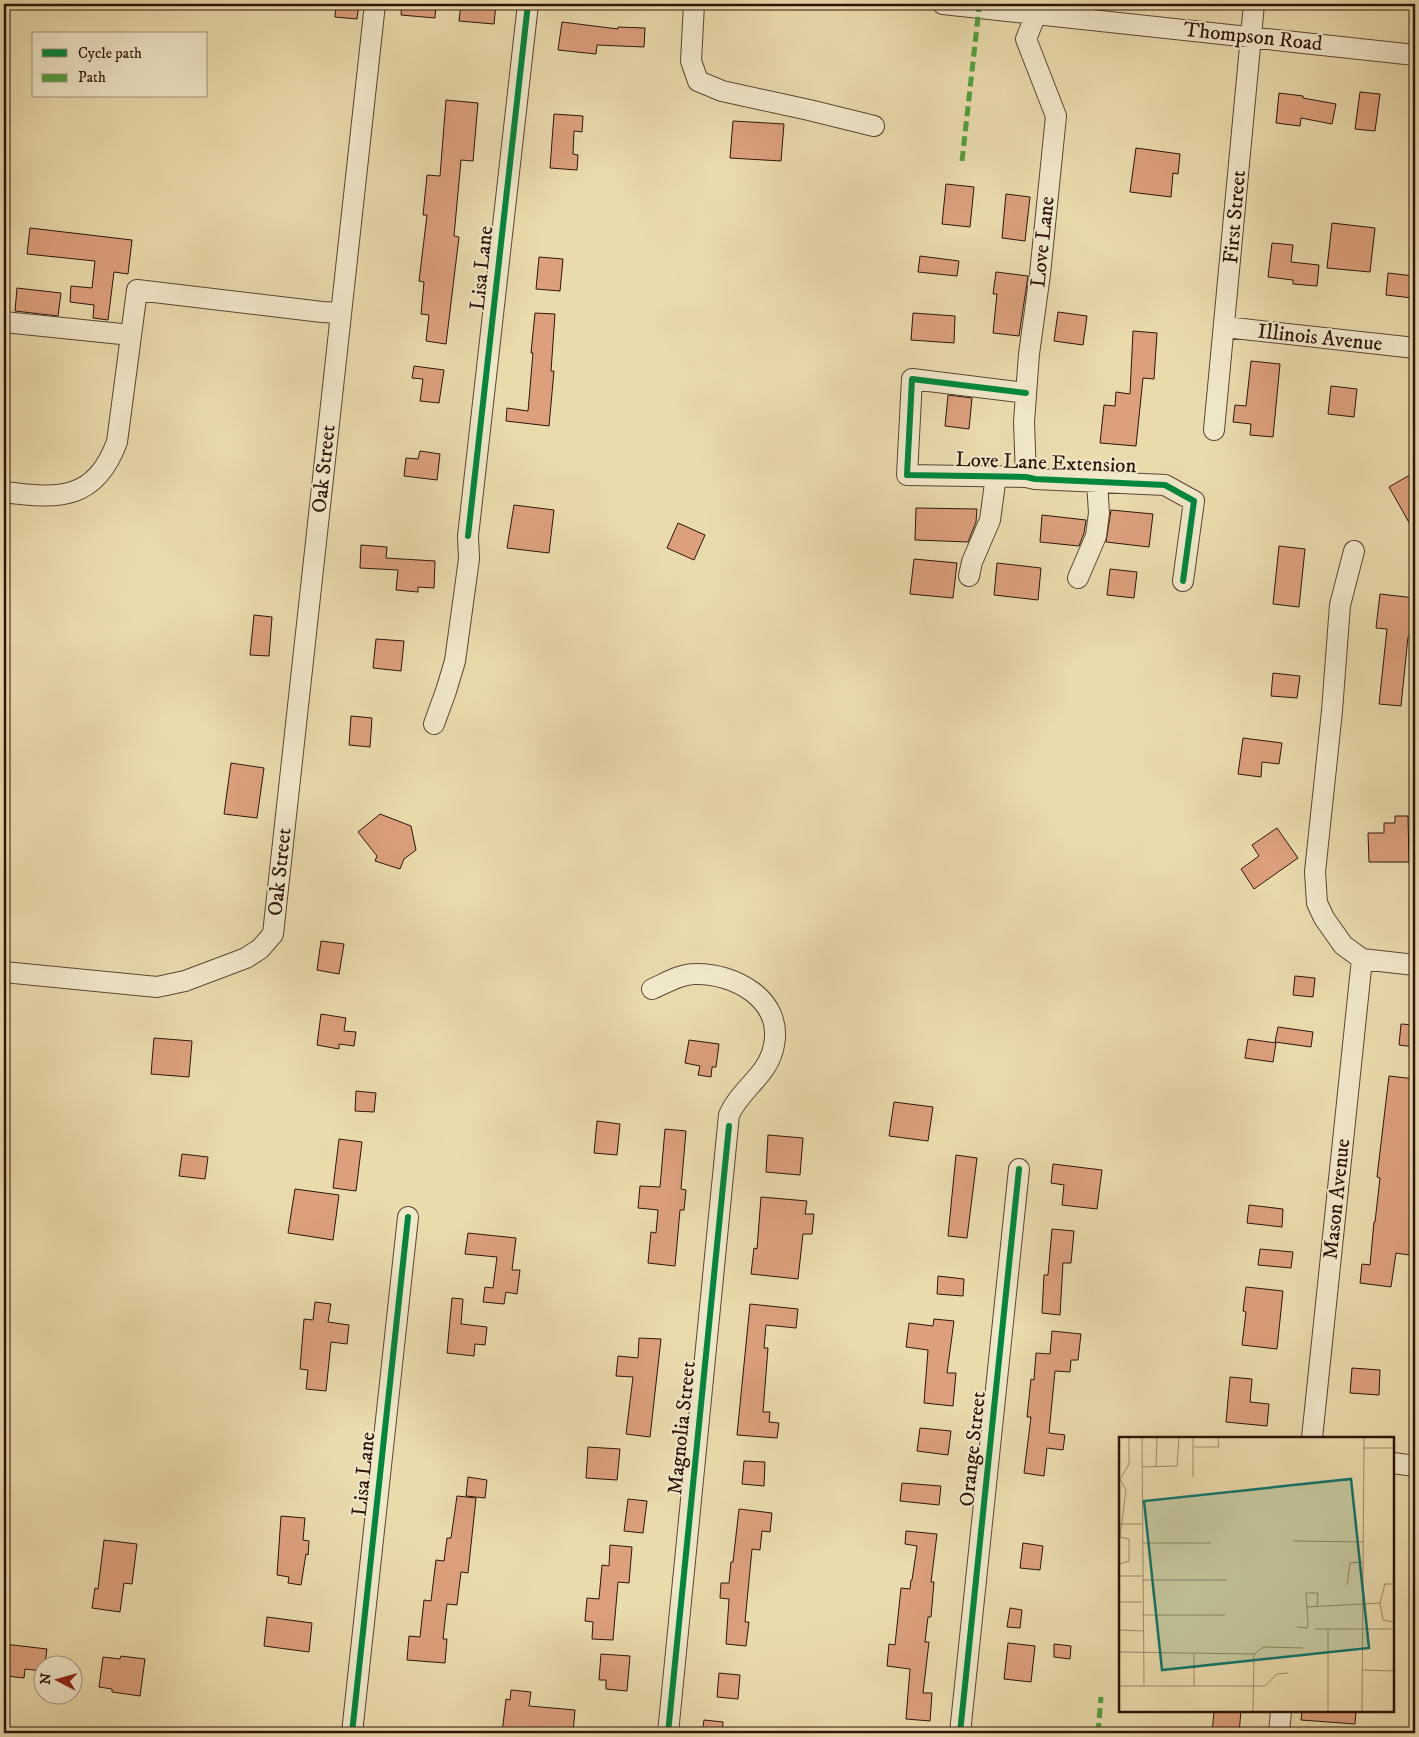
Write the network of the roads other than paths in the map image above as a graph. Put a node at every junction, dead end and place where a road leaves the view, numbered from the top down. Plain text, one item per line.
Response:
1 (375, 4) edge
2 (528, 4) edge
3 (694, 4) edge
4 (942, 4) edge
5 (1254, 4) edge
6 (1037, 9) edge
7 (1251, 36) junction
8 (1415, 55) edge
9 (874, 126) dead end
10 (341, 313) junction
11 (4, 322) edge
12 (1225, 327) junction
13 (131, 335) junction
14 (1415, 348) edge
15 (1026, 393) junction
16 (1214, 430) dead end
17 (996, 476) junction
18 (1026, 477) junction
19 (1097, 482) junction
20 (4, 492) edge
21 (1354, 551) dead end
22 (969, 576) dead end
23 (1078, 578) dead end
24 (1183, 581) dead end
25 (434, 724) dead end
26 (1362, 959) junction
27 (1415, 964) edge
28 (4, 972) edge
29 (652, 989) dead end
30 (1018, 1169) dead end
31 (408, 1217) dead end
32 (1312, 1437) edge
33 (1394, 1463) edge
34 (1415, 1466) edge
35 (1281, 1712) edge
36 (352, 1733) edge
37 (668, 1733) edge
38 (960, 1733) edge
39 (1279, 1733) edge

1 - 10 street, Oak Street
2 - 25 street, Lisa Lane
3 - 9 street
4 - 6 street, Thompson Road
5 - 7 street, First Street
6 - 7 street, Thompson Road
6 - 15 street, Love Lane
7 - 8 street, Thompson Road
7 - 12 street, First Street
10 - 13 street
10 - 28 street, Oak Street
11 - 13 street
12 - 14 street, Illinois Avenue
12 - 16 street, First Street
13 - 20 street
15 - 17 street, Love Lane Extension
15 - 18 street, Love Lane
17 - 18 street, Love Lane Extension
17 - 22 street
18 - 19 street, Love Lane Extension
19 - 23 street
19 - 24 street, Love Lane Extension
21 - 26 street
26 - 27 street
26 - 32 street, Mason Avenue
29 - 37 street, Magnolia Street
30 - 38 street, Orange Street
31 - 36 street, Lisa Lane
33 - 34 street
35 - 39 street

